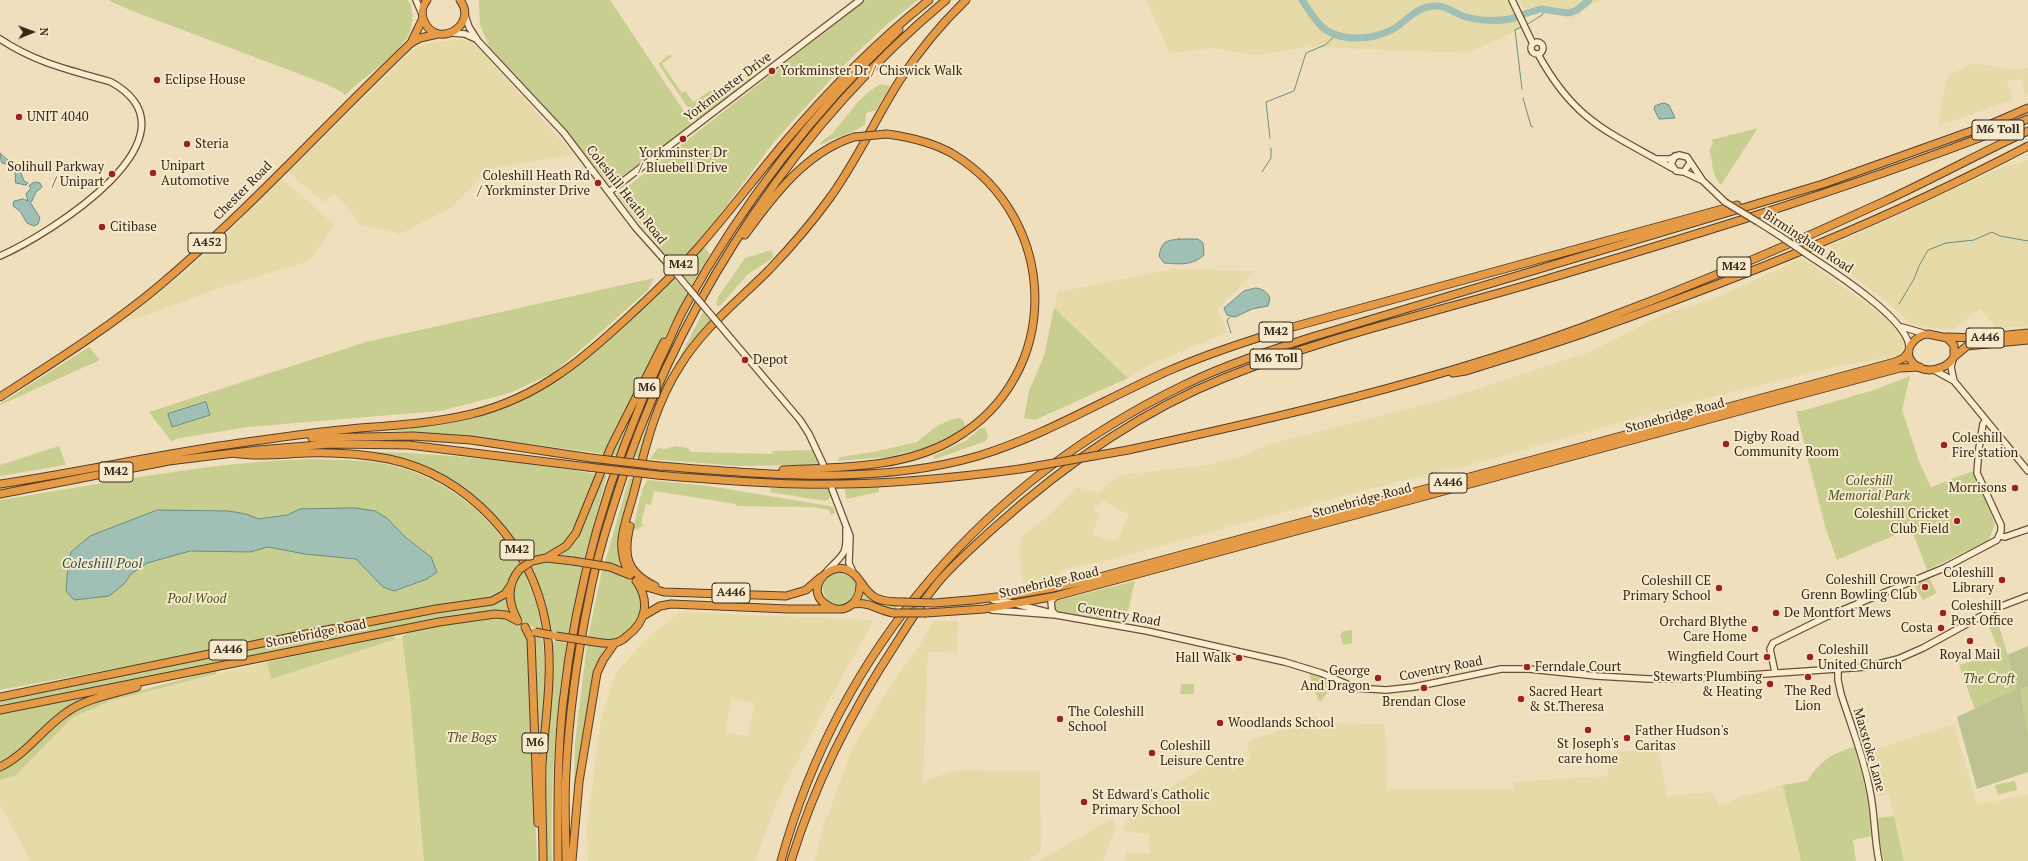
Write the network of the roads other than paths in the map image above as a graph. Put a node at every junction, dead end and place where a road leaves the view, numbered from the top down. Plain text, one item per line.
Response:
1 (416, 0) edge
2 (427, 0) edge
3 (460, 0) edge
4 (860, 0) edge
5 (929, 0) edge
6 (933, 0) edge
7 (946, 0) edge
8 (966, 0) edge
9 (1512, 0) edge
10 (465, 7) edge
11 (423, 16) junction
12 (453, 33) junction
13 (438, 34) junction
14 (0, 39) edge
15 (478, 41) junction
16 (411, 43) junction
17 (1533, 44) junction
18 (1538, 54) junction
19 (2028, 108) edge
20 (2028, 118) edge
21 (2028, 130) edge
22 (2028, 146) edge
23 (1676, 156) junction
24 (1656, 159) junction
25 (1690, 163) junction
26 (1672, 168) junction
27 (1684, 172) junction
28 (1703, 181) junction
29 (1823, 184) junction
30 (609, 192) junction
31 (0, 256) edge
32 (717, 274) junction
33 (685, 307) junction
34 (1898, 325) junction
35 (2028, 333) edge
36 (1928, 334) junction
37 (1942, 336) junction
38 (2028, 340) edge
39 (1909, 350) junction
40 (1954, 358) junction
41 (1920, 367) junction
42 (1933, 369) junction
43 (1429, 377) junction
44 (1954, 381) junction
45 (0, 396) edge
46 (1986, 420) junction
47 (280, 439) junction
48 (646, 449) junction
49 (233, 453) junction
50 (823, 464) dead end
51 (2028, 471) edge
52 (737, 472) junction
53 (0, 484) edge
54 (832, 489) dead end
55 (0, 494) edge
56 (846, 526) junction
57 (2028, 529) edge
58 (2000, 536) junction
59 (546, 558) junction
60 (827, 571) junction
61 (854, 574) junction
62 (630, 575) junction
63 (821, 577) junction
64 (636, 581) junction
65 (860, 582) junction
66 (511, 585) junction
67 (693, 592) junction
68 (1056, 596) junction
69 (2028, 596) edge
70 (981, 600) junction
71 (853, 604) junction
72 (1018, 604) junction
73 (836, 609) junction
74 (984, 609) junction
75 (1056, 615) junction
76 (643, 616) junction
77 (518, 621) junction
78 (525, 627) junction
79 (615, 643) junction
80 (1838, 670) junction
81 (1775, 672) junction
82 (159, 679) junction
83 (0, 694) edge
84 (18, 694) junction
85 (0, 698) edge
86 (0, 710) edge
87 (0, 767) edge
88 (542, 861) edge
89 (558, 861) edge
90 (566, 861) edge
91 (572, 861) edge
92 (781, 861) edge
93 (791, 861) edge
94 (1879, 861) edge

1 - 11 street
2 - 11 highway, Chester Road
3 - 10 highway
4 - 30 street, Yorkminster Drive
5 - 47 highway, M42
6 - 33 highway, M6
7 - 32 highway, M6
8 - 48 highway, M6
9 - 17 street
10 - 12 highway
10 - 15 street, Coleshill Heath Road
11 - 13 highway
11 - 16 highway, Chester Road / A452
12 - 13 highway, Chester Road
12 - 15 street, Coleshill Heath Road
13 - 16 highway, Chester Road / A452
14 - 31 street
15 - 30 street, Coleshill Heath Road
16 - 45 highway, Chester Road / A452
17 - 18 street
17 - 18 street
18 - 24 street
19 - 29 highway, M42
20 - 93 highway, M6 Toll
21 - 43 highway, M42
22 - 43 highway, M42
23 - 24 street
23 - 25 street
23 - 26 street
24 - 26 street
25 - 27 street
25 - 28 street, Birmingham Road
26 - 27 street
27 - 28 street, Birmingham Road
28 - 34 street, Birmingham Road, bridge
29 - 52 highway, M42
29 - 92 highway, M6 Toll
30 - 50 street, Coleshill Heath Road, bridge
32 - 52 highway, bridge
32 - 90 highway, M6
33 - 59 highway, M6
33 - 89 highway, M6
34 - 36 street, Birmingham Road
34 - 39 street, Birmingham Road
35 - 37 highway, A446
36 - 37 highway
36 - 39 highway
37 - 40 highway
38 - 40 highway, A446
39 - 41 highway
39 - 70 highway, Stonebridge Road / A446
40 - 42 highway
40 - 44 street
41 - 42 highway
41 - 68 highway, Stonebridge Road / A446
42 - 44 street
43 - 49 highway, M42, bridge
44 - 46 street
46 - 51 street
46 - 58 street
47 - 52 highway, M42, bridge
47 - 53 highway, M42
48 - 62 highway, M6
48 - 67 highway, M6
49 - 55 highway, M42
49 - 88 highway, M42
54 - 56 street
56 - 60 street
56 - 61 street
57 - 58 street
58 - 81 street
59 - 62 highway, A446, bridge
59 - 66 highway, A446, bridge
60 - 61 highway
60 - 63 highway, A446
61 - 65 highway, A446
62 - 64 highway, A446
63 - 67 highway, A446
63 - 73 highway
64 - 67 highway, A446
64 - 76 highway, A446
65 - 70 highway, Stonebridge Road / A446, bridge
65 - 71 highway
66 - 77 highway, A446
66 - 84 highway, Stonebridge Road / A446
68 - 72 highway, Stonebridge Road / A446
68 - 75 street
69 - 80 street, Coventry Road
70 - 72 street
71 - 73 highway, A446
71 - 74 highway, Stonebridge Road / A446, bridge
72 - 74 highway, Stonebridge Road / A446
72 - 75 street
73 - 76 highway, A446
74 - 75 street
75 - 81 street, Coventry Road
76 - 79 highway, A446
77 - 78 highway, A446
77 - 82 highway, Stonebridge Road / A446
78 - 79 highway, A446, bridge
78 - 88 highway, M6
79 - 91 highway
80 - 81 street, Coventry Road
80 - 94 street, Maxstoke Lane
82 - 86 highway, Stonebridge Road / A446
82 - 87 highway
83 - 84 highway
84 - 85 highway, Stonebridge Road / A446

